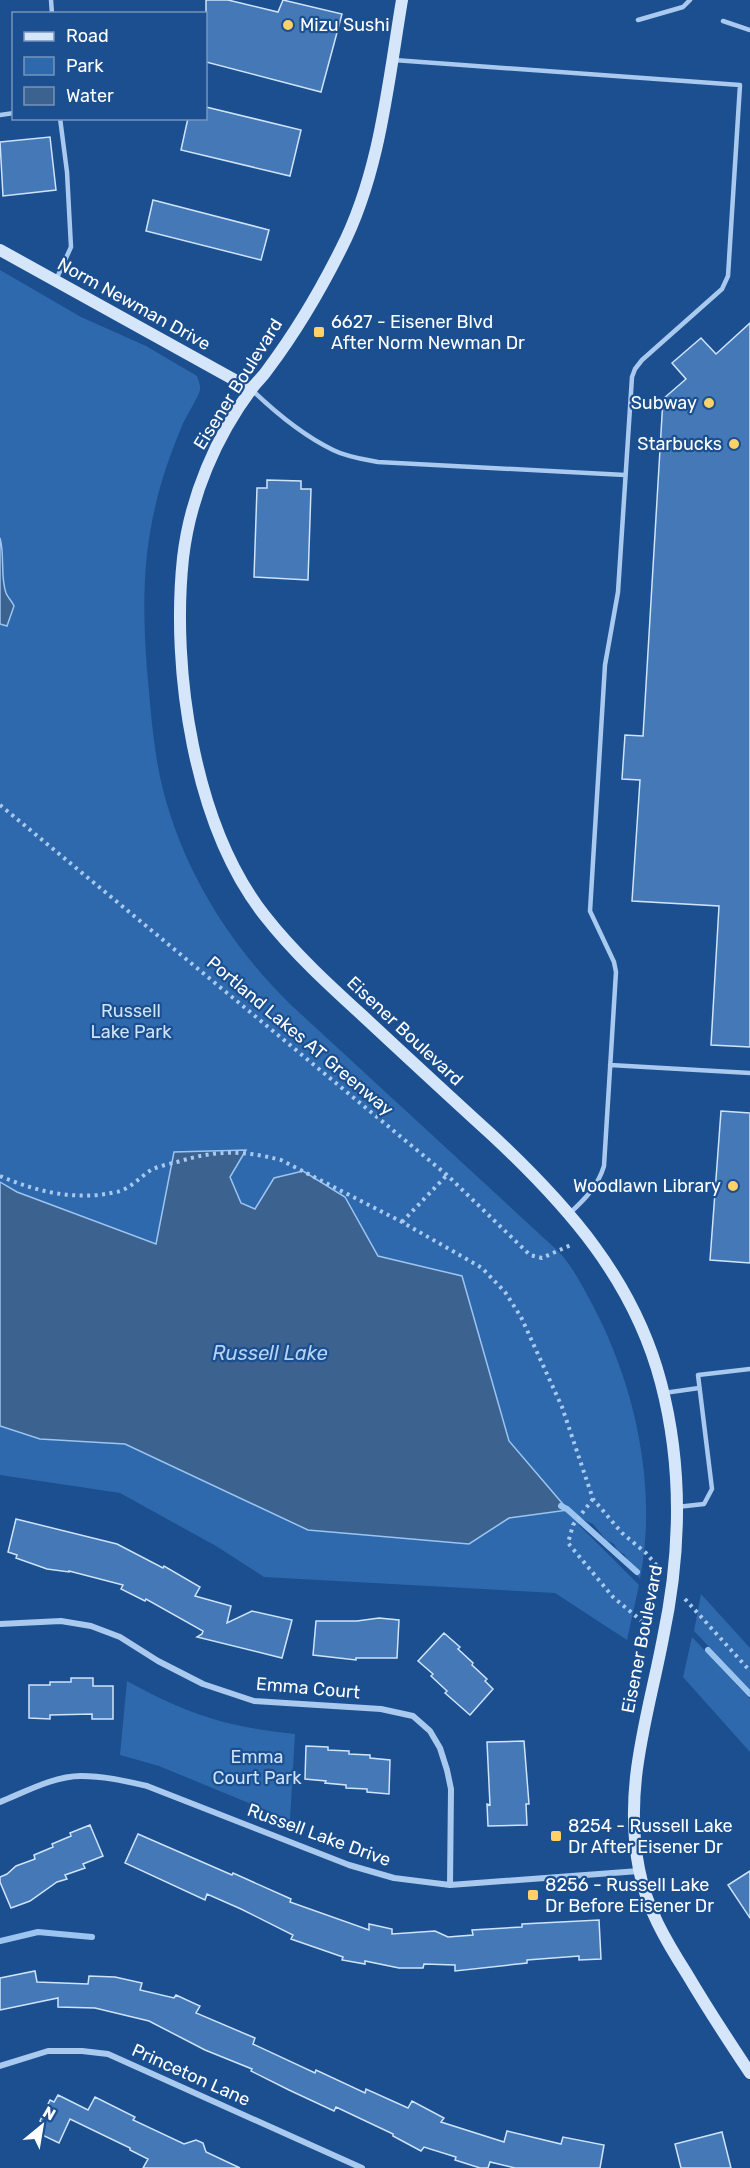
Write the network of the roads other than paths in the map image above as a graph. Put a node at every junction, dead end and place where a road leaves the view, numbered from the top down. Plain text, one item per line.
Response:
1 (402, 0) edge
2 (690, 0) edge
3 (638, 20) dead end
4 (723, 21) dead end
5 (750, 30) edge
6 (392, 60) junction
7 (60, 120) edge
8 (0, 250) edge
9 (56, 281) junction
10 (251, 389) junction
11 (626, 476) junction
12 (610, 1065) junction
13 (750, 1073) edge
14 (570, 1213) junction
15 (750, 1369) edge
16 (699, 1388) junction
17 (664, 1393) junction
18 (677, 1508) junction
19 (0, 1624) edge
20 (0, 1802) edge
21 (639, 1871) junction
22 (450, 1885) junction
23 (0, 2066) edge
24 (750, 2073) edge
25 (362, 2168) edge

1 - 6 street, Eisener Boulevard
2 - 3 lane
4 - 5 lane
6 - 10 street, Eisener Boulevard
6 - 11 lane
7 - 9 lane
8 - 9 street, Norm Newman Drive
9 - 10 street, Norm Newman Drive
10 - 11 lane
10 - 14 street, Eisener Boulevard
11 - 12 lane
12 - 13 lane
12 - 14 lane
14 - 17 street, Eisener Boulevard
15 - 16 lane
16 - 17 lane
16 - 18 lane
17 - 18 street, Eisener Boulevard
18 - 21 street, Eisener Boulevard
19 - 22 street, Emma Court
20 - 22 street, Russell Lake Drive
21 - 22 street, Russell Lake Drive
21 - 24 street, Eisener Boulevard
23 - 25 street, Princeton Lane

